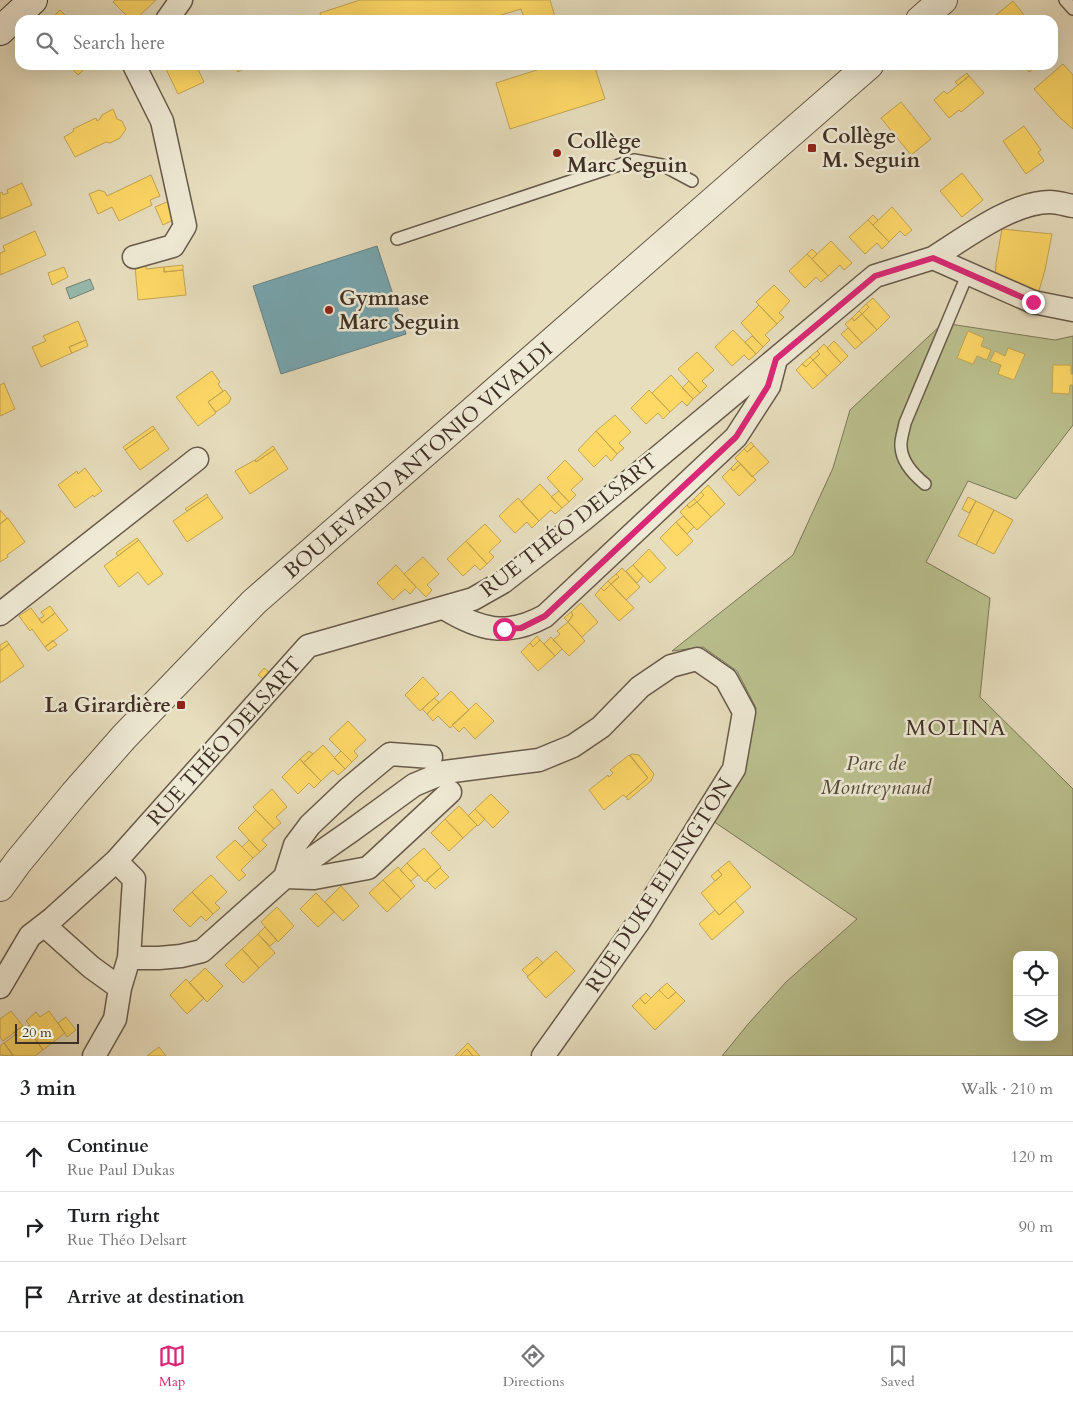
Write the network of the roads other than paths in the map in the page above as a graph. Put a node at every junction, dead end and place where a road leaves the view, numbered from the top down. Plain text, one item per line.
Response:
1 (33, 0) edge
2 (181, 0) edge
3 (943, 0) edge
4 (1065, 0) edge
5 (1073, 9) edge
6 (17, 15) edge
7 (170, 15) edge
8 (926, 15) edge
9 (15, 17) edge
10 (0, 31) edge
11 (136, 70) edge
12 (863, 70) edge
13 (692, 182) dead end
14 (1073, 206) edge
15 (397, 239) dead end
16 (134, 258) dead end
17 (933, 258) junction
18 (968, 274) junction
19 (1073, 310) edge
20 (776, 359) junction
21 (197, 459) dead end
22 (925, 484) dead end
23 (444, 608) junction
24 (0, 614) edge
25 (431, 757) dead end
26 (450, 792) dead end
27 (116, 861) junction
28 (285, 877) junction
29 (0, 887) edge
30 (44, 925) junction
31 (128, 958) junction
32 (0, 987) edge
33 (120, 988) junction
34 (94, 1056) edge
35 (543, 1056) edge

1 - 6 street
2 - 7 street
3 - 8 street
4 - 5 lane
9 - 10 street
11 - 16 street
12 - 29 street, BOULEVARD ANTONIO VIVALDI
13 - 15 lane
14 - 17 street, RUE THÉO DELSART
17 - 18 street
17 - 20 street, RUE THÉO DELSART
18 - 19 street
18 - 22 lane
20 - 23 street, RUE THÉO DELSART
20 - 23 street
21 - 24 street
23 - 27 street, RUE THÉO DELSART
25 - 28 street
26 - 28 street
27 - 30 street, RUE THÉO DELSART
27 - 31 street
28 - 31 street, RUE DUKE ELLINGTON
28 - 35 street, RUE DUKE ELLINGTON
30 - 32 street, RUE THÉO DELSART
30 - 33 street
31 - 33 street
33 - 34 street

